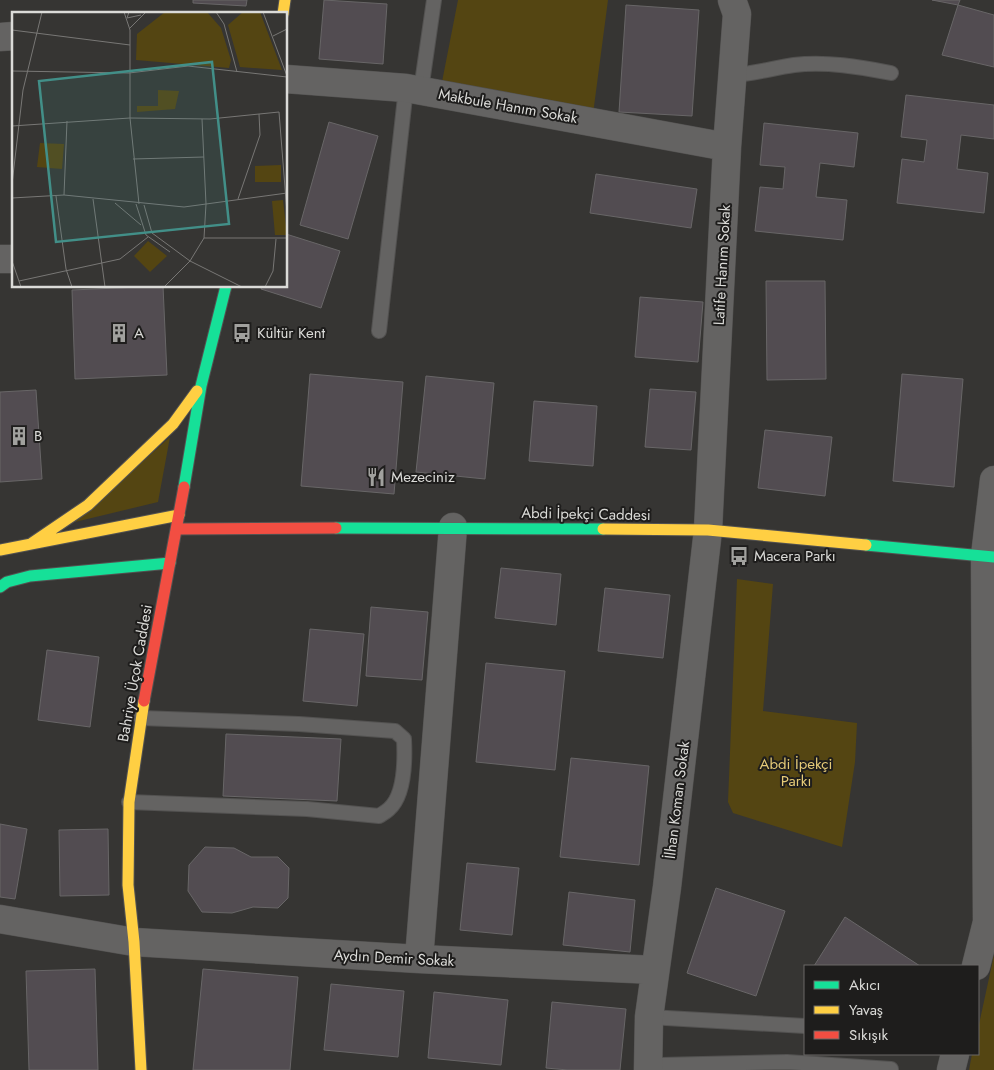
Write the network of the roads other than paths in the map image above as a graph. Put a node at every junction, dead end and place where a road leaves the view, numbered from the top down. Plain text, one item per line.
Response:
1 (434, 0) edge
2 (732, 0) edge
3 (891, 73) dead end
4 (732, 75) junction
5 (288, 79) edge
6 (413, 89) junction
7 (728, 147) junction
8 (226, 288) edge
9 (379, 331) dead end
10 (201, 386) junction
11 (994, 480) edge
12 (179, 515) junction
13 (453, 527) junction
14 (177, 529) junction
15 (708, 530) junction
16 (32, 543) junction
17 (0, 550) edge
18 (989, 556) edge
19 (170, 563) junction
20 (0, 586) edge
21 (141, 718) junction
22 (129, 802) junction
23 (0, 920) edge
24 (134, 942) junction
25 (419, 959) junction
26 (976, 965) edge
27 (655, 970) junction
28 (649, 1017) junction
29 (804, 1026) edge
30 (955, 1055) edge
31 (648, 1068) edge
32 (891, 1069) edge
33 (141, 1070) edge
34 (951, 1070) edge

1 - 6 lane
2 - 4 street, Latife Hanım Sokak
3 - 4 lane
4 - 7 street, Latife Hanım Sokak
5 - 6 street, Makbule Hanım Sokak
6 - 7 street, Makbule Hanım Sokak
6 - 9 lane
7 - 15 street, Latife Hanım Sokak
8 - 10 main road, Bahriye Üçok Caddesi
10 - 12 main road, Bahriye Üçok Caddesi
10 - 16 main road
11 - 18 street
12 - 14 main road, Bahriye Üçok Caddesi
12 - 16 main road
13 - 14 main road, Abdi İpekçi Caddesi
13 - 15 main road, Abdi İpekçi Caddesi
13 - 25 street
14 - 19 main road, Bahriye Üçok Caddesi
15 - 18 main road, Abdi İpekçi Caddesi
15 - 27 street, İlhan Koman Sokak
16 - 17 main road
18 - 26 street
19 - 20 main road
19 - 21 main road, Bahriye Üçok Caddesi
21 - 22 main road, Bahriye Üçok Caddesi
21 - 22 lane
22 - 24 main road, Bahriye Üçok Caddesi
23 - 24 street, Aydın Demir Sokak
24 - 25 street, Aydın Demir Sokak
24 - 33 main road, Bahriye Üçok Caddesi
25 - 27 street, Aydın Demir Sokak
27 - 28 street, İlhan Koman Sokak
28 - 29 lane
28 - 31 street, İlhan Koman Sokak
30 - 34 street
31 - 32 lane

